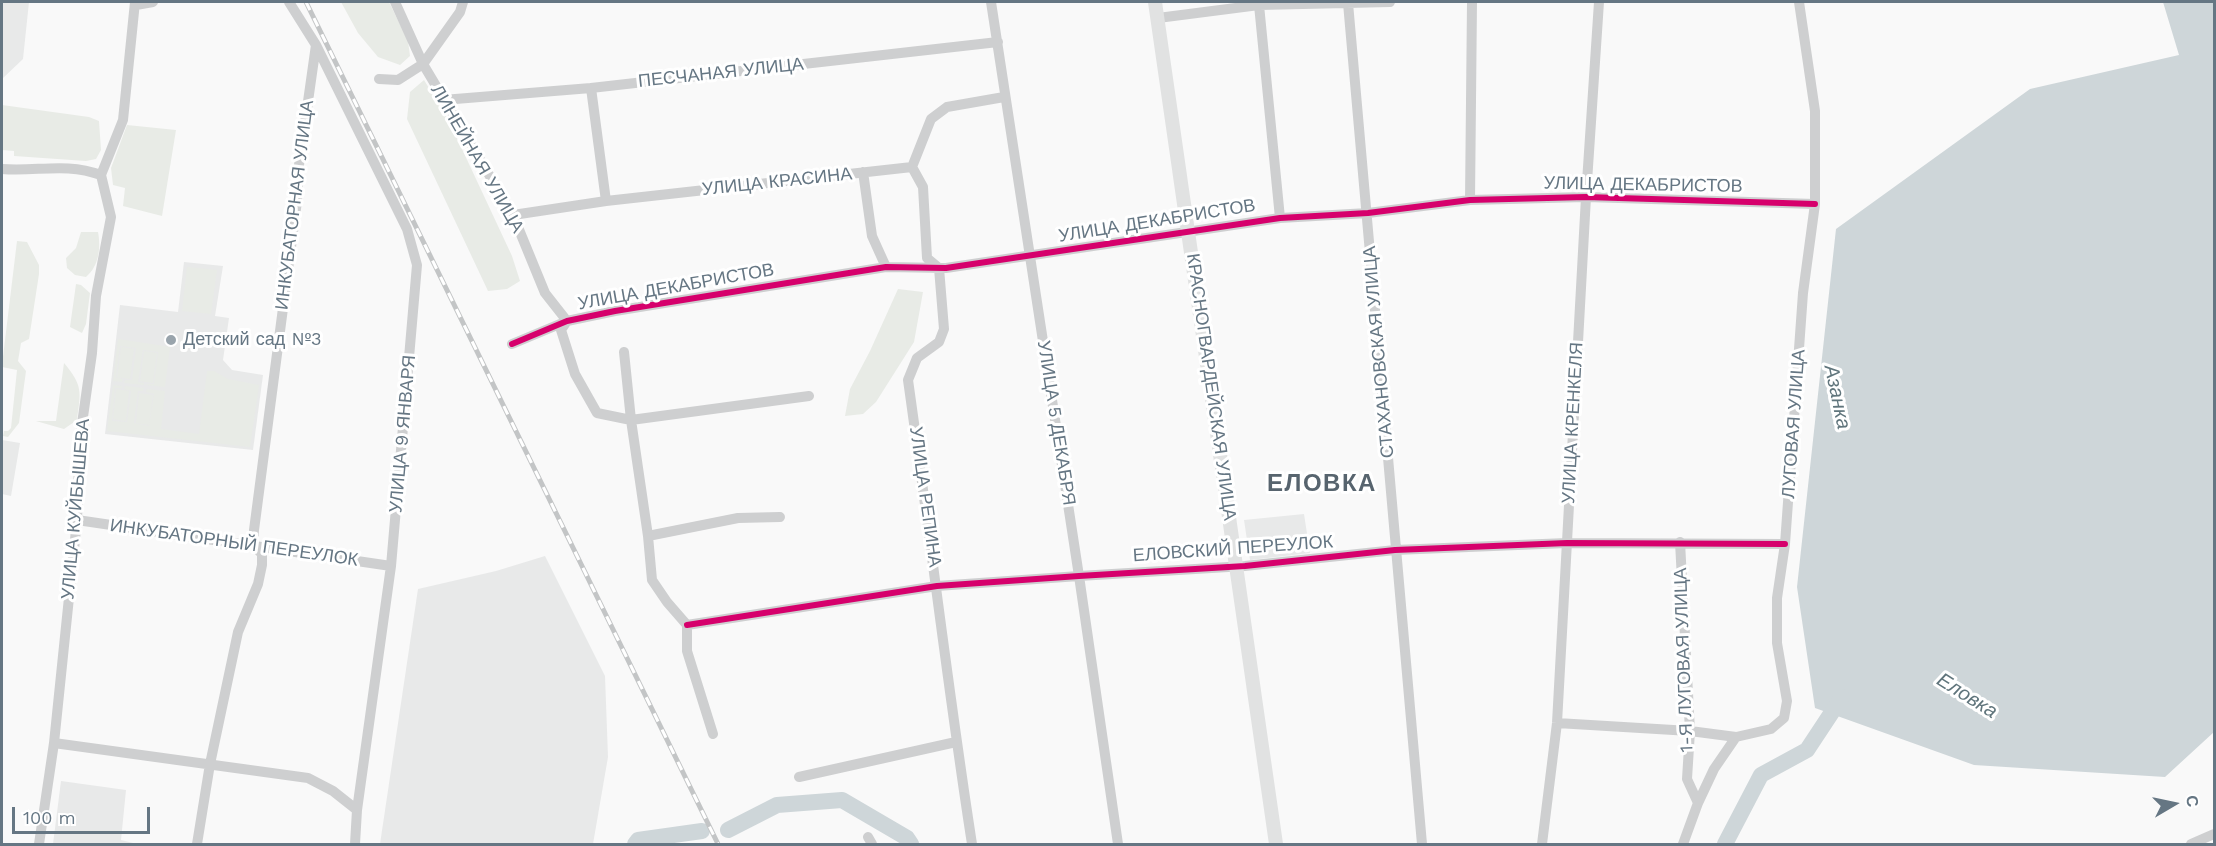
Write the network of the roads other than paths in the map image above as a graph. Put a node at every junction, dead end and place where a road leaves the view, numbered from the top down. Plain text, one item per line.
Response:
1 (153, 2) edge
2 (288, 2) edge
3 (395, 2) edge
4 (991, 2) edge
5 (1155, 2) edge
6 (1390, 2) edge
7 (1472, 2) edge
8 (1599, 2) edge
9 (1799, 2) edge
10 (136, 3) edge
11 (1348, 3) junction
12 (1259, 5) junction
13 (462, 7) edge
14 (1158, 18) junction
15 (998, 42) junction
16 (315, 45) junction
17 (423, 64) junction
18 (378, 79) dead end
19 (591, 88) junction
20 (1004, 97) junction
21 (443, 100) junction
22 (912, 167) junction
23 (2, 169) edge
24 (863, 172) junction
25 (101, 175) junction
26 (1586, 197) junction
27 (1470, 200) junction
28 (606, 201) junction
29 (1815, 204) junction
30 (1368, 213) junction
31 (513, 215) junction
32 (1280, 218) junction
33 (1189, 231) junction
34 (1030, 255) junction
35 (886, 267) junction
36 (939, 268) junction
37 (567, 321) junction
38 (512, 344) dead end
39 (624, 352) dead end
40 (809, 396) dead end
41 (631, 420) junction
42 (780, 517) dead end
43 (77, 520) junction
44 (648, 537) junction
45 (1680, 542) junction
46 (1567, 543) junction
47 (1785, 543) junction
48 (253, 545) junction
49 (1395, 550) junction
50 (391, 566) junction
51 (1236, 567) junction
52 (1079, 576) junction
53 (938, 586) junction
54 (687, 625) junction
55 (1557, 723) junction
56 (1690, 730) junction
57 (713, 734) dead end
58 (1736, 737) junction
59 (956, 742) junction
60 (54, 743) junction
61 (210, 764) junction
62 (799, 777) dead end
63 (1698, 802) junction
64 (357, 810) junction
65 (2214, 834) edge
66 (39, 844) edge
67 (197, 844) edge
68 (355, 844) edge
69 (972, 844) edge
70 (1118, 844) edge
71 (1276, 844) edge
72 (1422, 844) edge
73 (1542, 844) edge
74 (1683, 844) edge
75 (2191, 844) edge

1 - 10 street
2 - 16 street
3 - 17 street, ЛИНЕЙНАЯ УЛИЦА
4 - 15 street, УЛИЦА 5 ДЕКАБРЯ
5 - 14 main road, КРАСНОГВАРДЕЙСКАЯ УЛИЦА
6 - 11 street
7 - 27 street
8 - 26 street, УЛИЦА КРЕНКЕЛЯ
9 - 29 street, ЛУГОВАЯ УЛИЦА
10 - 25 street
11 - 12 street
11 - 30 street, СТАХАНОВСКАЯ УЛИЦА
12 - 14 street
12 - 32 street
13 - 17 street
14 - 33 main road, КРАСНОГВАРДЕЙСКАЯ УЛИЦА
15 - 19 street, ПЕСЧАНАЯ УЛИЦА
15 - 20 street, УЛИЦА 5 ДЕКАБРЯ
16 - 48 street, ИНКУБАТОРНАЯ УЛИЦА
16 - 50 street, УЛИЦА 9 ЯНВАРЯ
17 - 18 street
17 - 21 street, ЛИНЕЙНАЯ УЛИЦА
19 - 21 street, ПЕСЧАНАЯ УЛИЦА
19 - 28 street
20 - 22 street
20 - 34 street, УЛИЦА 5 ДЕКАБРЯ
21 - 31 street, ЛИНЕЙНАЯ УЛИЦА
22 - 24 street, УЛИЦА КРАСИНА
22 - 36 street
23 - 25 street
24 - 28 street, УЛИЦА КРАСИНА
24 - 35 street
25 - 43 street, УЛИЦА КУЙБЫШЕВА
26 - 27 street, УЛИЦА ДЕКАБРИСТОВ
26 - 29 street, УЛИЦА ДЕКАБРИСТОВ
26 - 46 street, УЛИЦА КРЕНКЕЛЯ
27 - 30 street, УЛИЦА ДЕКАБРИСТОВ
28 - 31 street, УЛИЦА КРАСИНА
29 - 47 street, ЛУГОВАЯ УЛИЦА
30 - 32 street, УЛИЦА ДЕКАБРИСТОВ
30 - 49 street, СТАХАНОВСКАЯ УЛИЦА
31 - 37 street, ЛИНЕЙНАЯ УЛИЦА
32 - 33 street, УЛИЦА ДЕКАБРИСТОВ
33 - 34 street, УЛИЦА ДЕКАБРИСТОВ
33 - 51 main road, КРАСНОГВАРДЕЙСКАЯ УЛИЦА
34 - 36 street, УЛИЦА ДЕКАБРИСТОВ
34 - 52 street, УЛИЦА 5 ДЕКАБРЯ
35 - 36 street, УЛИЦА ДЕКАБРИСТОВ
35 - 37 street, УЛИЦА ДЕКАБРИСТОВ
36 - 53 street, УЛИЦА РЕПИНА
37 - 38 street, УЛИЦА ДЕКАБРИСТОВ
37 - 41 street
39 - 41 street
40 - 41 street
41 - 44 street
42 - 44 street
43 - 48 street, ИНКУБАТОРНЫЙ ПЕРЕУЛОК
43 - 60 street, УЛИЦА КУЙБЫШЕВА
44 - 54 street
45 - 46 street, ЕЛОВСКИЙ ПЕРЕУЛОК
45 - 47 street, ЕЛОВСКИЙ ПЕРЕУЛОК
45 - 56 street, 1-Я ЛУГОВАЯ УЛИЦА
46 - 49 street, ЕЛОВСКИЙ ПЕРЕУЛОК
46 - 55 street, УЛИЦА КРЕНКЕЛЯ
47 - 58 street, ЛУГОВАЯ УЛИЦА
48 - 50 street, ИНКУБАТОРНЫЙ ПЕРЕУЛОК
48 - 61 street, ИНКУБАТОРНАЯ УЛИЦА
49 - 51 street, ЕЛОВСКИЙ ПЕРЕУЛОК
49 - 72 street, СТАХАНОВСКАЯ УЛИЦА
50 - 64 street, УЛИЦА 9 ЯНВАРЯ
51 - 52 street, ЕЛОВСКИЙ ПЕРЕУЛОК
51 - 71 main road, КРАСНОГВАРДЕЙСКАЯ УЛИЦА
52 - 53 street, ЕЛОВСКИЙ ПЕРЕУЛОК
52 - 70 street, УЛИЦА 5 ДЕКАБРЯ
53 - 54 street, ЕЛОВСКИЙ ПЕРЕУЛОК
53 - 59 street, УЛИЦА РЕПИНА
54 - 57 street
55 - 56 street
55 - 73 street, УЛИЦА КРЕНКЕЛЯ
56 - 58 street
56 - 63 street, 1-Я ЛУГОВАЯ УЛИЦА
58 - 63 street
59 - 62 street
59 - 69 street, УЛИЦА РЕПИНА
60 - 61 street
60 - 66 street, УЛИЦА КУЙБЫШЕВА
61 - 64 street
61 - 67 street, ИНКУБАТОРНАЯ УЛИЦА
63 - 74 street
64 - 68 street, УЛИЦА 9 ЯНВАРЯ
65 - 75 street

